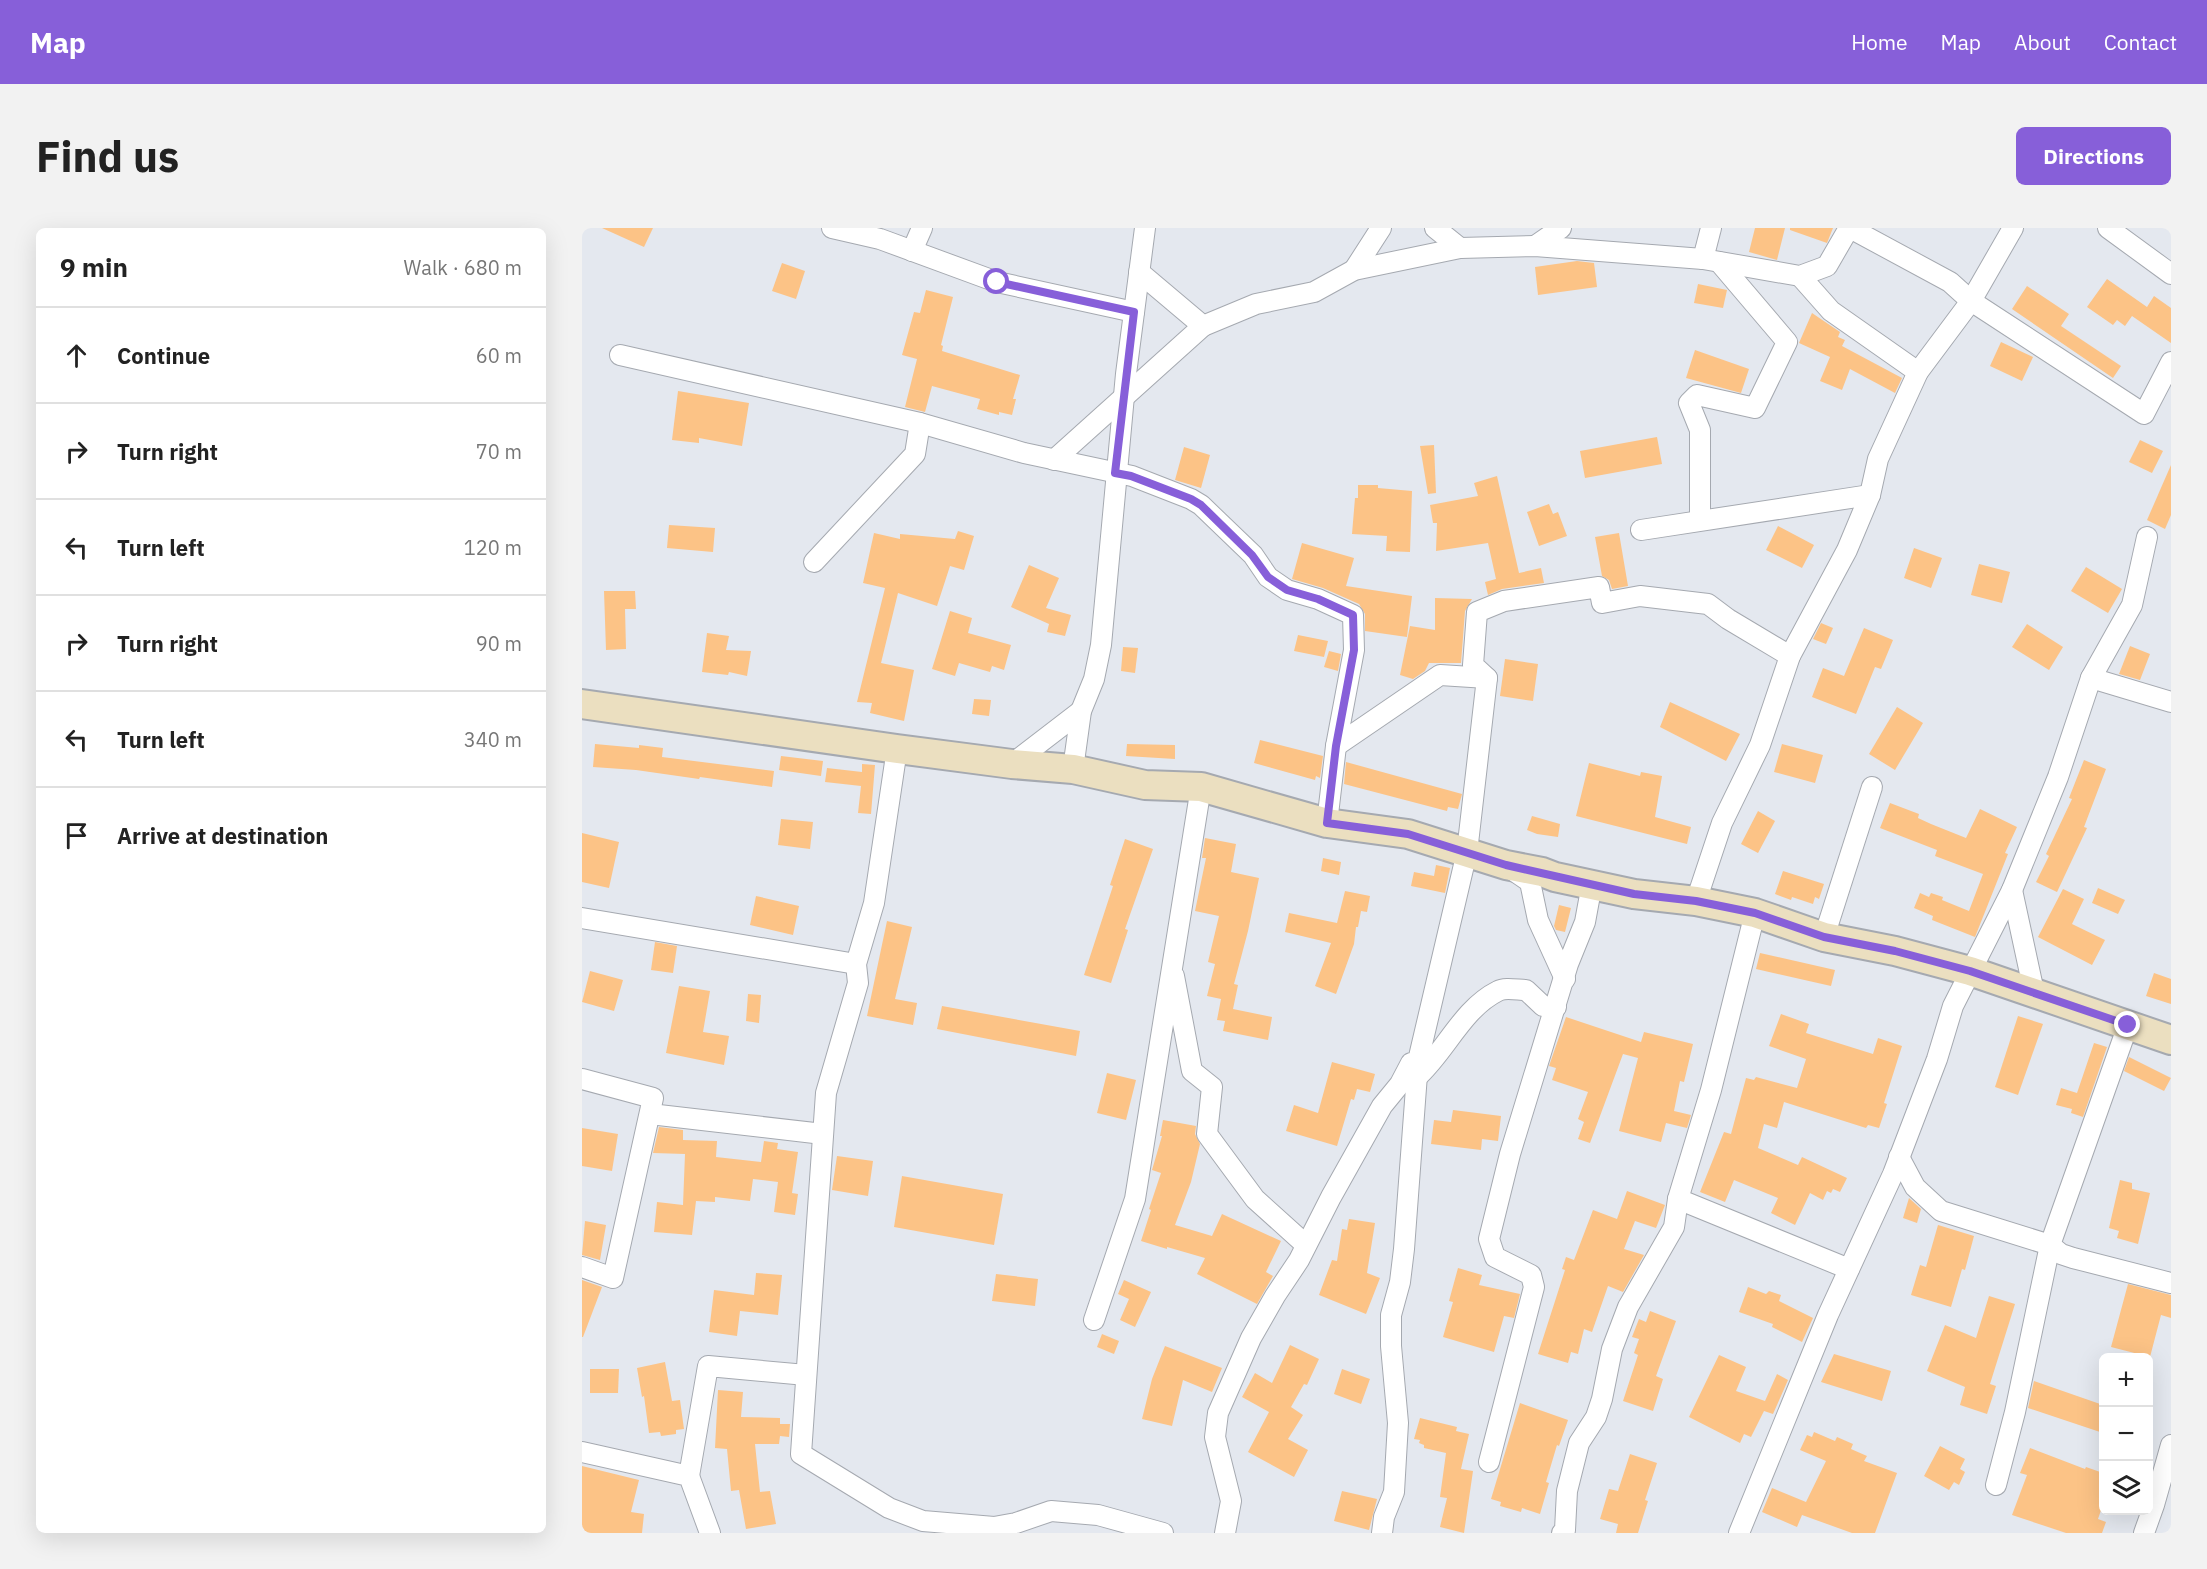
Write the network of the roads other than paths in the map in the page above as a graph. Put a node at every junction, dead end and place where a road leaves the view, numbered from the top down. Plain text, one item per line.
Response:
1 (832, 228) edge
2 (895, 228) edge
3 (922, 228) edge
4 (1145, 228) edge
5 (1381, 228) edge
6 (1435, 228) edge
7 (1561, 228) edge
8 (1711, 228) edge
9 (1850, 228) edge
10 (2013, 228) edge
11 (2108, 228) edge
12 (1534, 246) junction
13 (1460, 248) junction
14 (912, 251) junction
15 (1711, 261) junction
16 (1354, 270) junction
17 (1139, 272) junction
18 (2171, 274) edge
19 (1800, 276) junction
20 (1971, 301) junction
21 (1134, 312) junction
22 (1203, 326) junction
23 (620, 355) dead end
24 (2171, 362) edge
25 (1918, 372) junction
26 (1123, 398) junction
27 (920, 423) junction
28 (1054, 460) junction
29 (1115, 473) junction
30 (1870, 495) junction
31 (1700, 520) junction
32 (1641, 530) dead end
33 (2147, 537) dead end
34 (814, 562) dead end
35 (1790, 656) junction
36 (1487, 678) junction
37 (2091, 678) junction
38 (2171, 702) edge
39 (582, 704) edge
40 (1081, 711) junction
41 (1336, 746) junction
42 (897, 749) junction
43 (1012, 764) junction
44 (1073, 769) junction
45 (1201, 787) junction
46 (1872, 788) dead end
47 (1327, 823) junction
48 (1467, 852) junction
49 (1506, 865) junction
50 (1592, 884) junction
51 (2012, 890) junction
52 (1696, 901) junction
53 (1755, 913) junction
54 (582, 918) edge
55 (1824, 937) junction
56 (1172, 962) junction
57 (856, 964) junction
58 (1970, 971) junction
59 (1565, 978) junction
60 (2034, 992) junction
61 (1556, 1007) junction
62 (2128, 1025) junction
63 (2171, 1040) edge
64 (1418, 1069) junction
65 (582, 1078) edge
66 (650, 1114) junction
67 (824, 1134) junction
68 (1899, 1157) junction
69 (1678, 1199) junction
70 (1306, 1245) junction
71 (2050, 1245) junction
72 (582, 1267) edge
73 (1849, 1269) junction
74 (2171, 1283) edge
75 (1094, 1320) dead end
76 (806, 1375) junction
77 (2171, 1445) edge
78 (582, 1452) edge
79 (1489, 1462) dead end
80 (689, 1476) junction
81 (1996, 1485) dead end
82 (710, 1533) edge
83 (1162, 1533) edge
84 (1225, 1533) edge
85 (1382, 1533) edge
86 (1562, 1533) edge
87 (1739, 1533) edge
88 (2144, 1533) edge

1 - 14 street
2 - 14 street
3 - 14 street
4 - 17 street
5 - 16 street
6 - 13 street
7 - 12 street
8 - 15 street
9 - 19 street
9 - 20 street
10 - 20 street
11 - 18 street
12 - 13 street
12 - 15 street
13 - 16 street
14 - 21 street
15 - 19 street
15 - 31 street
16 - 22 street
17 - 21 street
17 - 22 street
19 - 25 street
20 - 24 street
20 - 25 street
21 - 26 street
22 - 26 street
23 - 27 street
25 - 30 street
26 - 28 street
26 - 29 street
27 - 28 street
27 - 34 street
28 - 29 street
29 - 40 street
29 - 41 street
30 - 31 street
30 - 35 street
31 - 32 street
33 - 37 street
35 - 36 street
35 - 52 street
36 - 41 street
36 - 48 street
37 - 38 street
37 - 51 street
39 - 42 street
40 - 43 street
40 - 44 street
41 - 47 street
42 - 43 street
42 - 57 street
43 - 44 street
44 - 45 street
45 - 47 street
45 - 56 street
46 - 55 street
47 - 48 street
48 - 49 street
48 - 64 street
49 - 50 street
49 - 59 street
50 - 52 street
50 - 59 street
51 - 58 street
51 - 60 street
52 - 53 street
53 - 55 street
53 - 69 street
54 - 57 street
55 - 58 street
56 - 70 street
56 - 75 street
57 - 67 street
58 - 60 street
58 - 68 street
59 - 61 street
60 - 62 street
61 - 64 street
61 - 79 street
62 - 63 street
62 - 71 street
64 - 70 street
64 - 85 street
65 - 66 street
66 - 67 street
66 - 72 street
67 - 76 street
68 - 71 street
68 - 73 street
69 - 73 street
69 - 86 street
70 - 84 street
71 - 74 street
71 - 81 street
73 - 87 street
76 - 80 street
76 - 83 street
77 - 88 street
78 - 80 street
80 - 82 street

